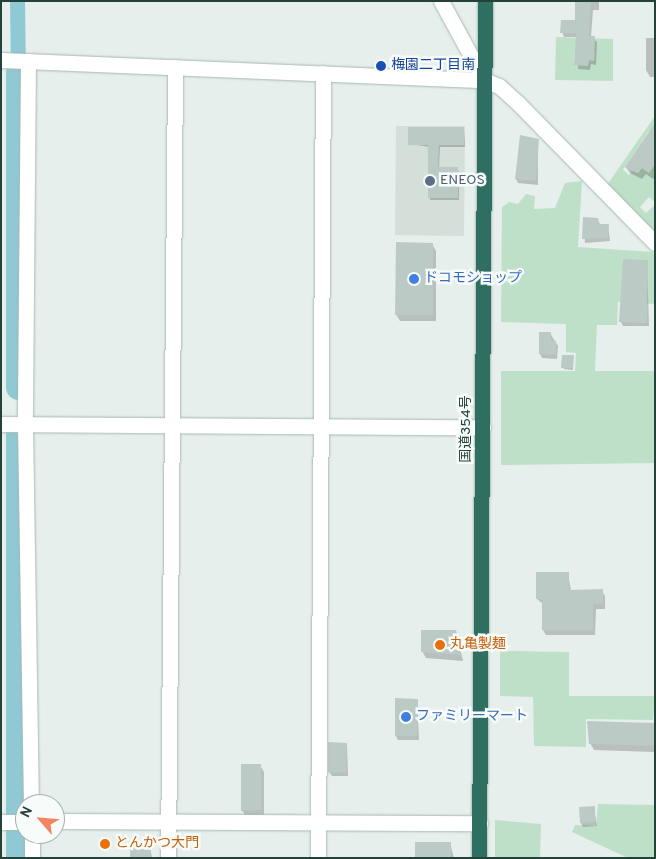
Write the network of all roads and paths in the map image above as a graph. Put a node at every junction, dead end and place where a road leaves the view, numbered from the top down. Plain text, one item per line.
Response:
1 (441, 1) edge
2 (485, 1) edge
3 (16, 60) edge
4 (175, 67) junction
5 (323, 74) junction
6 (484, 80) junction
7 (655, 243) edge
8 (2, 424) edge
9 (25, 425) junction
10 (321, 425) junction
11 (172, 426) junction
12 (483, 427) junction
13 (31, 794) edge
14 (168, 821) junction
15 (2, 822) edge
16 (15, 822) edge
17 (65, 822) edge
18 (318, 822) junction
19 (480, 823) junction
20 (32, 844) edge
21 (32, 858) edge
22 (168, 858) edge
23 (318, 858) edge
24 (479, 858) edge

1 - 6 street
2 - 6 highway, 国道354号
3 - 4 street
3 - 9 street
4 - 5 street
4 - 11 street
5 - 6 street
5 - 10 street
6 - 7 street
6 - 12 highway, 国道354号
8 - 9 street
9 - 11 street
9 - 13 street
10 - 11 street
10 - 12 street
10 - 18 street
11 - 14 street
12 - 19 highway, 国道354号
14 - 17 street
14 - 18 street
14 - 22 street
15 - 16 street
18 - 19 street
18 - 23 street
19 - 24 highway, 国道354号
20 - 21 street

